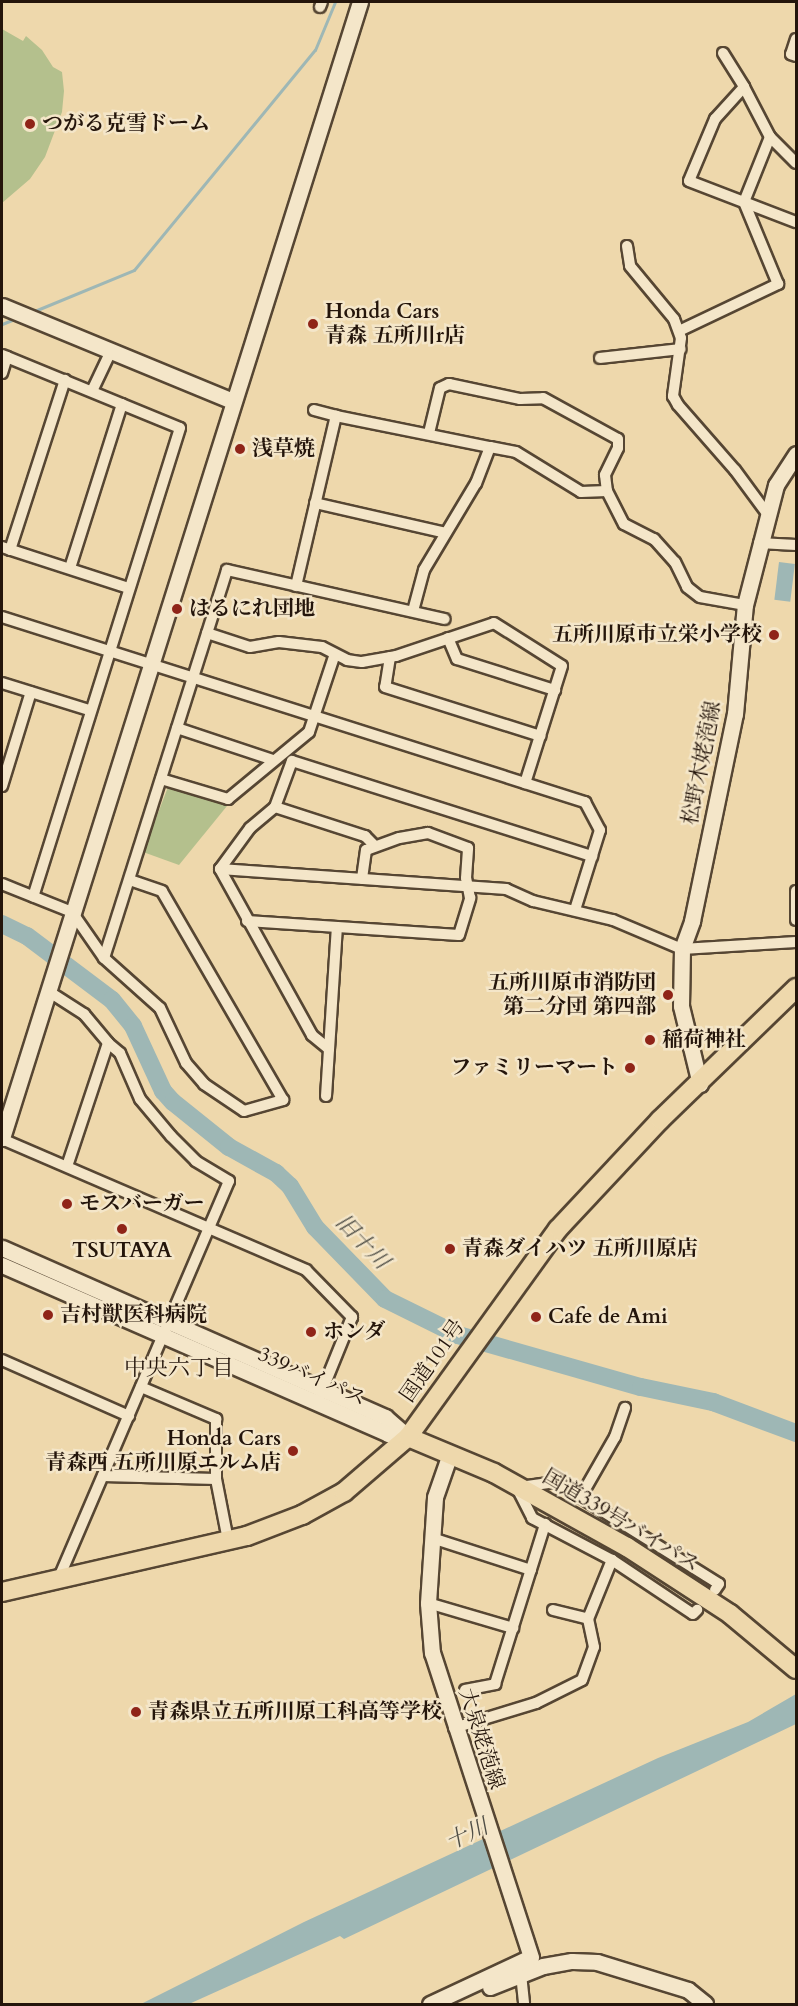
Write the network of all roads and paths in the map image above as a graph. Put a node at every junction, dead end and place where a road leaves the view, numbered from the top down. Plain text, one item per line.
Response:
1 (360, 2) edge
2 (796, 39) edge
3 (723, 53) dead end
4 (796, 56) edge
5 (744, 87) junction
6 (770, 137) junction
7 (796, 164) edge
8 (744, 202) junction
9 (796, 222) edge
10 (627, 246) dead end
11 (2, 306) edge
12 (679, 331) junction
13 (681, 349) junction
14 (111, 351) junction
15 (4, 356) edge
16 (600, 358) dead end
17 (2, 373) edge
18 (65, 380) junction
19 (93, 392) junction
20 (233, 401) junction
21 (122, 404) junction
22 (314, 410) dead end
23 (336, 416) junction
24 (429, 433) junction
25 (490, 447) junction
26 (796, 454) edge
27 (607, 491) junction
28 (315, 503) junction
29 (766, 512) junction
30 (446, 533) junction
31 (759, 543) junction
32 (796, 545) edge
33 (6, 548) edge
34 (70, 568) junction
35 (296, 586) junction
36 (128, 588) junction
37 (745, 605) junction
38 (413, 611) junction
39 (2, 617) edge
40 (446, 619) dead end
41 (207, 633) junction
42 (448, 638) junction
43 (108, 651) junction
44 (335, 654) junction
45 (390, 657) junction
46 (150, 664) junction
47 (192, 678) junction
48 (2, 683) edge
49 (555, 690) junction
50 (31, 692) junction
51 (89, 710) junction
52 (314, 717) junction
53 (177, 728) junction
54 (540, 736) junction
55 (273, 760) junction
56 (161, 779) junction
57 (525, 783) junction
58 (2, 786) edge
59 (275, 807) junction
60 (374, 846) junction
61 (592, 856) junction
62 (220, 869) junction
63 (362, 879) junction
64 (130, 880) junction
65 (2, 884) edge
66 (467, 886) junction
67 (796, 891) edge
68 (33, 897) junction
69 (575, 910) junction
70 (72, 912) junction
71 (796, 920) edge
72 (247, 921) junction
73 (337, 927) junction
74 (796, 942) edge
75 (682, 949) junction
76 (104, 958) junction
77 (50, 985) junction
78 (796, 988) edge
79 (108, 1043) junction
80 (329, 1049) junction
81 (700, 1084) junction
82 (326, 1096) dead end
83 (2, 1139) edge
84 (67, 1166) junction
85 (210, 1227) junction
86 (2, 1248) edge
87 (2, 1265) edge
88 (166, 1329) junction
89 (2, 1360) edge
90 (141, 1387) junction
91 (319, 1397) junction
92 (625, 1408) dead end
93 (129, 1416) junction
94 (408, 1437) junction
95 (450, 1454) junction
96 (103, 1476) junction
97 (216, 1479) junction
98 (517, 1486) junction
99 (580, 1498) junction
100 (545, 1524) junction
101 (432, 1538) junction
102 (228, 1540) junction
103 (612, 1560) junction
104 (531, 1570) junction
105 (58, 1580) junction
106 (715, 1590) dead end
107 (2, 1592) edge
108 (428, 1603) junction
109 (553, 1610) dead end
110 (697, 1610) dead end
111 (588, 1619) junction
112 (513, 1628) junction
113 (796, 1669) edge
114 (465, 1690) dead end
115 (454, 1728) junction
116 (521, 1974) junction
117 (430, 2004) edge
118 (451, 2004) edge
119 (524, 2004) edge
120 (705, 2004) edge

1 - 20 street
2 - 4 street
3 - 5 street
5 - 6 street
5 - 8 street
6 - 7 street
6 - 8 street
8 - 9 street
8 - 12 street
10 - 12 street
11 - 14 street
12 - 13 street
13 - 16 street
13 - 29 street
14 - 19 street
14 - 20 street
15 - 17 street
15 - 18 street
18 - 19 street
18 - 33 street
19 - 21 street
20 - 46 street
21 - 34 street
21 - 36 street
22 - 23 street
23 - 24 street
23 - 28 street
24 - 25 street
24 - 27 street
25 - 27 street
25 - 30 street
26 - 29 street, 松野木姥萢線
27 - 37 street
28 - 30 street
28 - 35 street
29 - 31 street, 松野木姥萢線
30 - 38 street
31 - 32 street
31 - 37 street, 松野木姥萢線
33 - 34 street
34 - 36 street
35 - 38 street
35 - 41 street
36 - 43 street
37 - 75 street, 松野木姥萢線
38 - 40 street
39 - 43 street
41 - 44 street
41 - 47 street
42 - 45 street
42 - 49 street
42 - 49 street
43 - 46 street
43 - 51 street
44 - 45 street
44 - 52 street
45 - 54 street
46 - 47 street
46 - 70 street
47 - 52 street
47 - 53 street
48 - 50 street
49 - 54 street
50 - 51 street
50 - 58 street
51 - 68 street
52 - 55 street
52 - 57 street
53 - 55 street
53 - 56 street
54 - 57 street
55 - 56 street
56 - 64 street
57 - 61 street
59 - 60 street
59 - 61 street
59 - 62 street
60 - 63 street
60 - 66 street
61 - 69 street
62 - 63 street
62 - 72 street
63 - 66 street
64 - 76 street
64 - 76 street
65 - 68 street
66 - 69 street
66 - 73 street
67 - 71 street
68 - 70 street
69 - 75 street
70 - 76 street
70 - 77 street
72 - 73 street
72 - 80 street
73 - 80 street
74 - 75 street
75 - 81 street, 松野木姥萢線
77 - 79 street
77 - 83 street
78 - 81 highway, 国道101号
79 - 84 street
79 - 85 street
80 - 82 street
81 - 94 highway, 国道101号
83 - 84 street
84 - 85 street
85 - 88 street
85 - 91 street
86 - 88 street
87 - 88 street, 339バイパス
88 - 90 street
88 - 91 street, 339バイパス
89 - 93 street
90 - 93 street
90 - 97 street
91 - 94 street, 339バイパス
92 - 99 street
93 - 96 street
94 - 95 highway, 国道339号バイパス
94 - 102 highway, 国道101号
95 - 98 highway, 国道339号バイパス
95 - 101 street, 大泉姥萢線
96 - 97 street
96 - 105 street
97 - 102 street
98 - 99 street
98 - 100 street
98 - 113 highway, 国道339号バイパス
99 - 106 street
100 - 103 street
100 - 104 street
101 - 104 street
101 - 108 street, 大泉姥萢線
102 - 105 highway, 国道101号
103 - 110 street
103 - 111 street
104 - 112 street
105 - 107 highway, 国道101号
108 - 112 street
108 - 115 street, 大泉姥萢線
109 - 111 street
111 - 115 street
112 - 114 street
115 - 117 street, 大泉姥萢線
116 - 118 street
116 - 119 street
116 - 120 street

